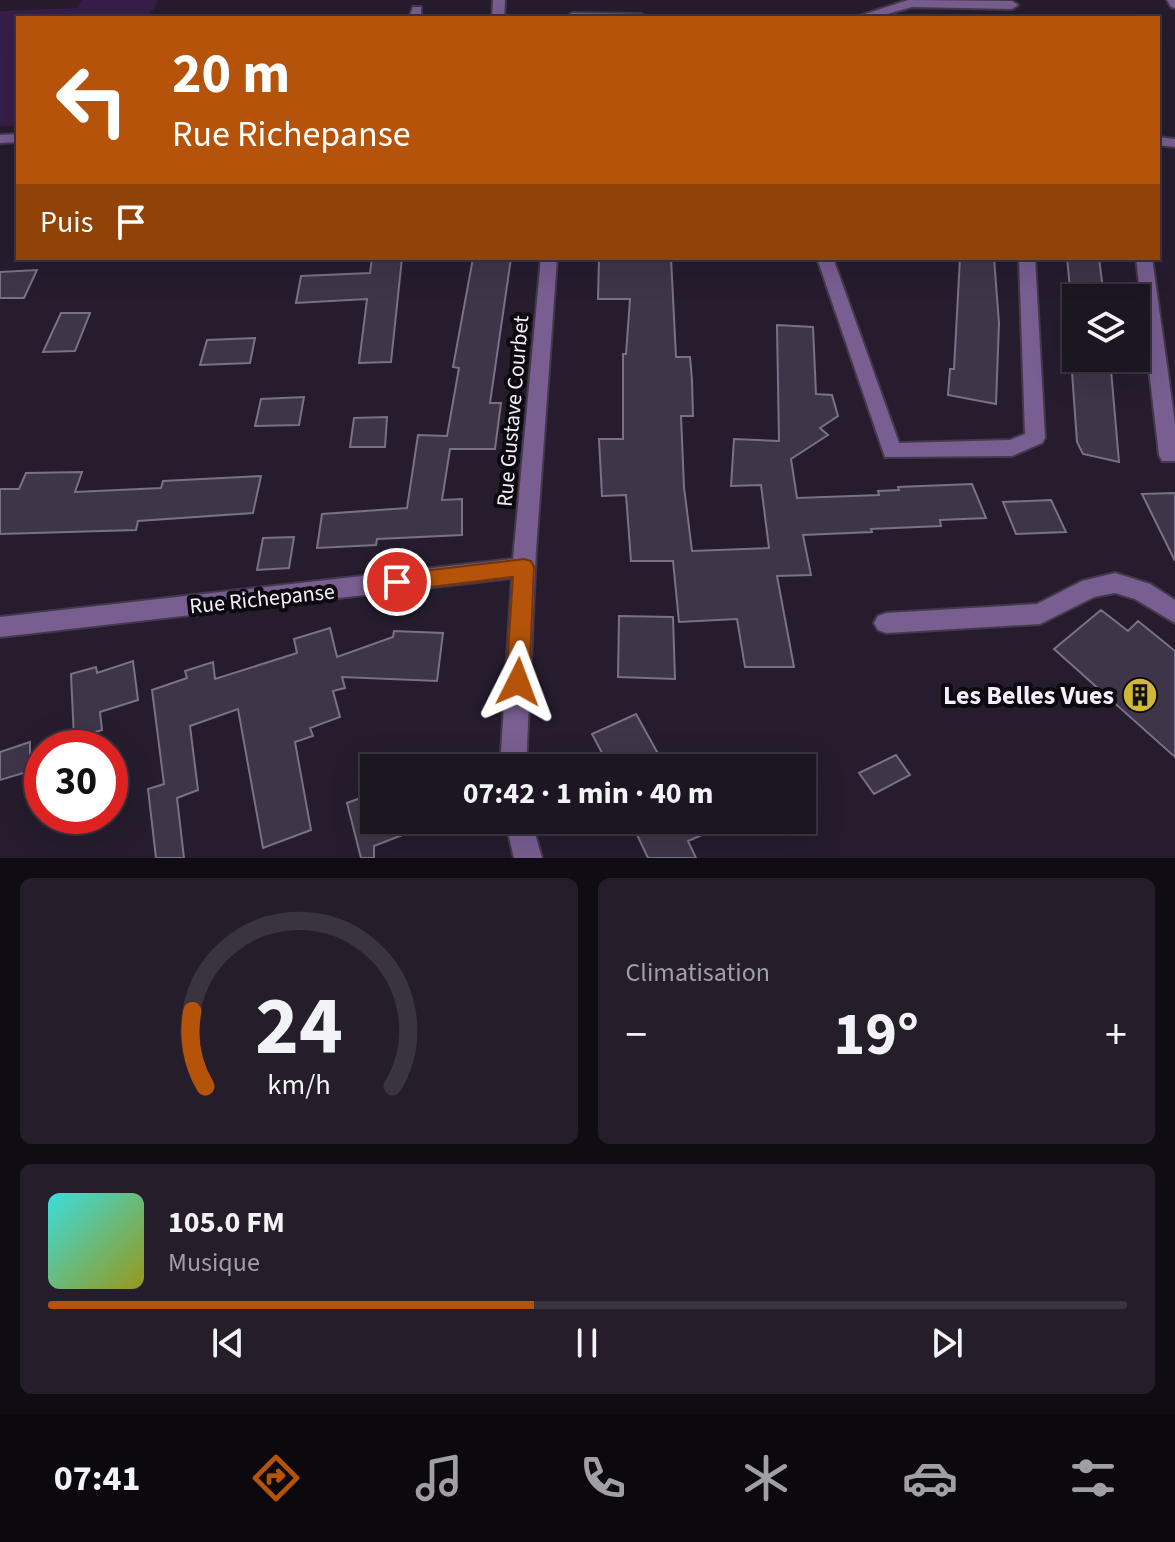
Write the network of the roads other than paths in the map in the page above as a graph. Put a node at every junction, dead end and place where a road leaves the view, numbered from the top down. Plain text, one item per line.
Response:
1 (1013, 8) edge
2 (866, 16) edge
3 (549, 260) edge
4 (826, 260) edge
5 (1027, 260) edge
6 (1144, 260) edge
7 (1169, 455) dead end
8 (524, 567) junction
9 (1175, 613) edge
10 (886, 623) dead end
11 (0, 627) edge
12 (514, 754) edge
13 (521, 834) edge
14 (525, 856) edge

1 - 2 street
3 - 8 street, Rue Gustave Courbet
4 - 5 street
6 - 7 street
8 - 11 street, Rue Richepanse
8 - 12 street, Rue Gustave Courbet
9 - 10 street
13 - 14 street

